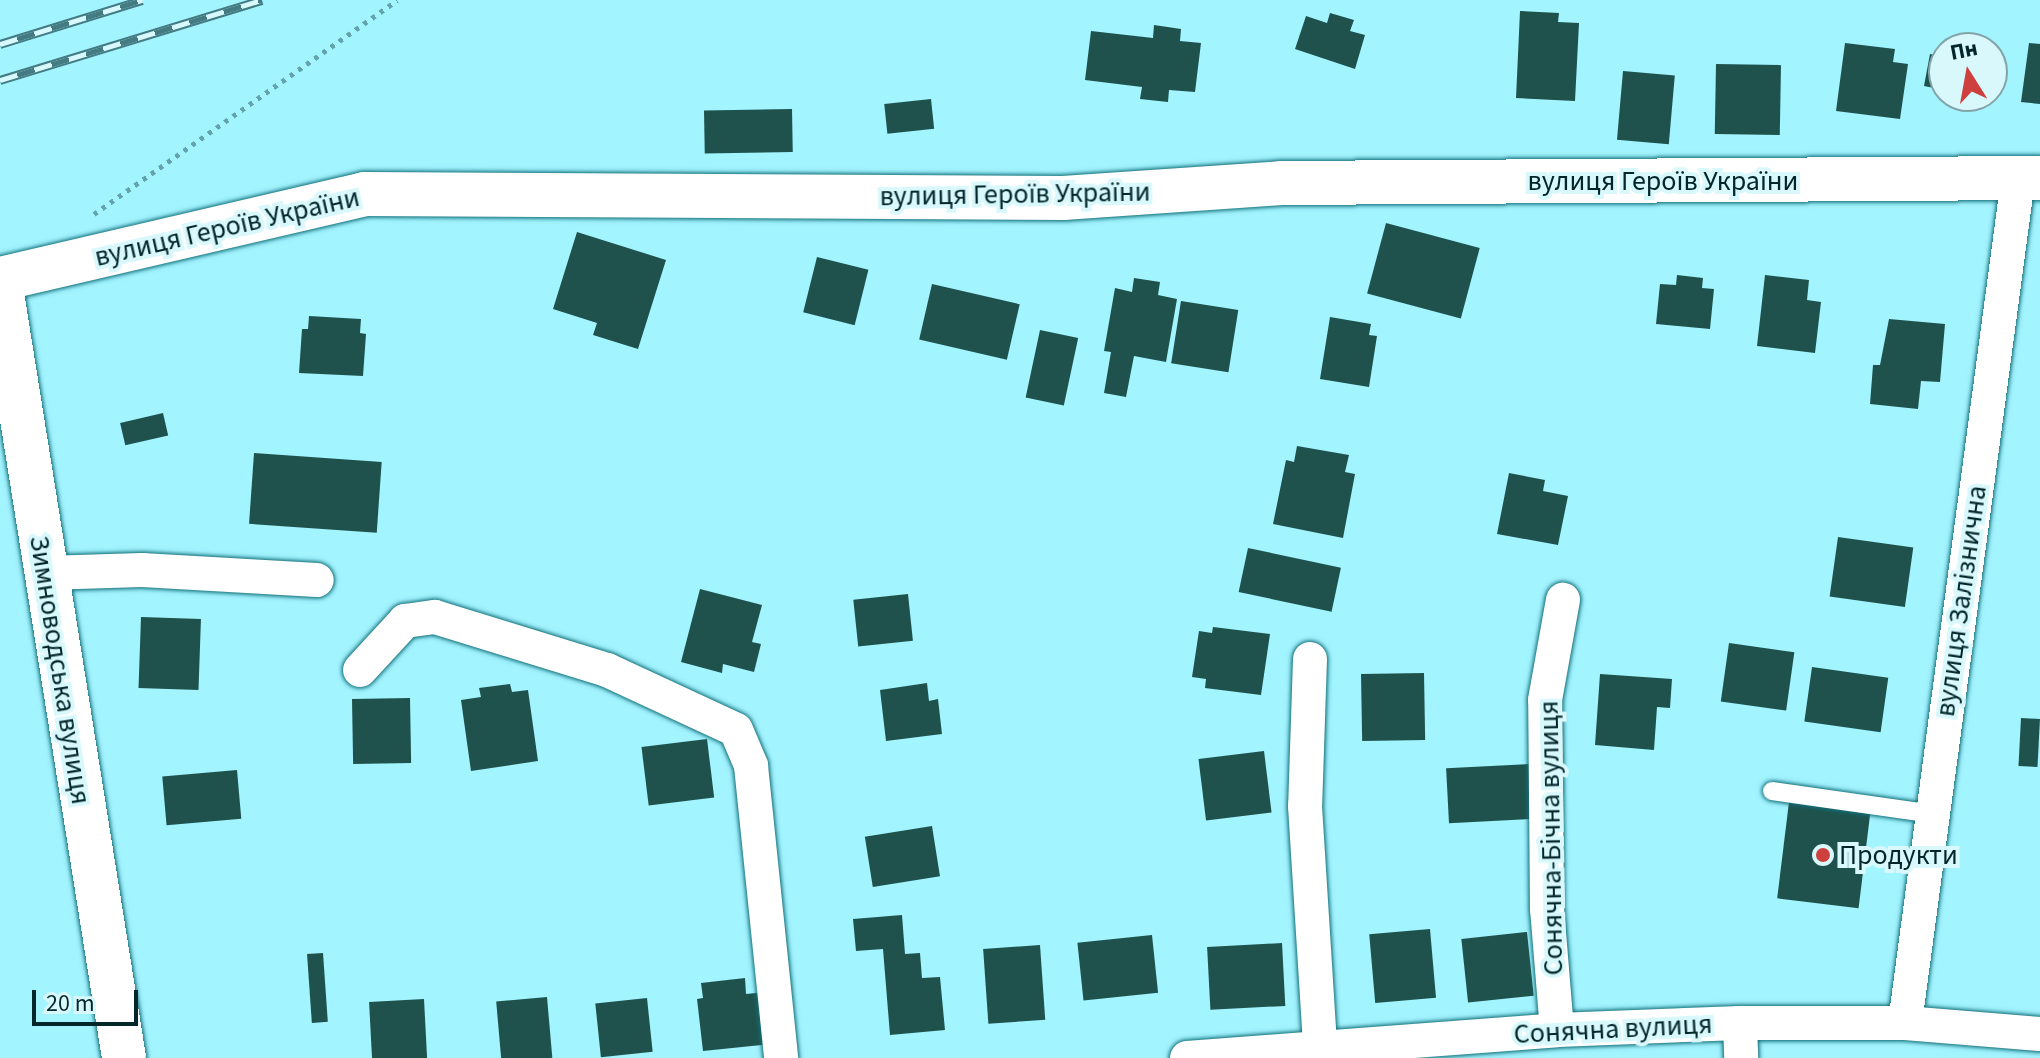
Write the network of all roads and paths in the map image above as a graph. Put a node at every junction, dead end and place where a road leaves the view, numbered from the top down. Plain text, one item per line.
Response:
1 (397, 0) edge
2 (167, 163) dead end
3 (2029, 178) edge
4 (0, 280) edge
5 (45, 573) junction
6 (317, 580) dead end
7 (1563, 600) dead end
8 (1310, 659) dead end
9 (360, 670) dead end
10 (1772, 791) dead end
11 (1933, 814) junction
12 (1740, 1023) junction
13 (1905, 1023) junction
14 (1557, 1030) junction
15 (2040, 1034) edge
16 (1302, 1051) edge
17 (124, 1058) edge
18 (781, 1058) edge
19 (1187, 1058) edge
20 (1741, 1058) edge

1 - 2 path
3 - 4 street, вулиця Героїв України
3 - 11 street, вулиця Залізнична
4 - 5 street, Зимноводська вулиця
5 - 6 street
5 - 17 street, Зимноводська вулиця
7 - 14 street, Сонячна-Бічна вулиця
8 - 16 street
9 - 18 street
10 - 11 lane
11 - 13 street, вулиця Залізнична
12 - 13 street, Сонячна вулиця
12 - 14 street, Сонячна вулиця
12 - 20 street
13 - 15 street, Сонячна вулиця
14 - 16 street, Сонячна вулиця
16 - 19 street, Сонячна вулиця

